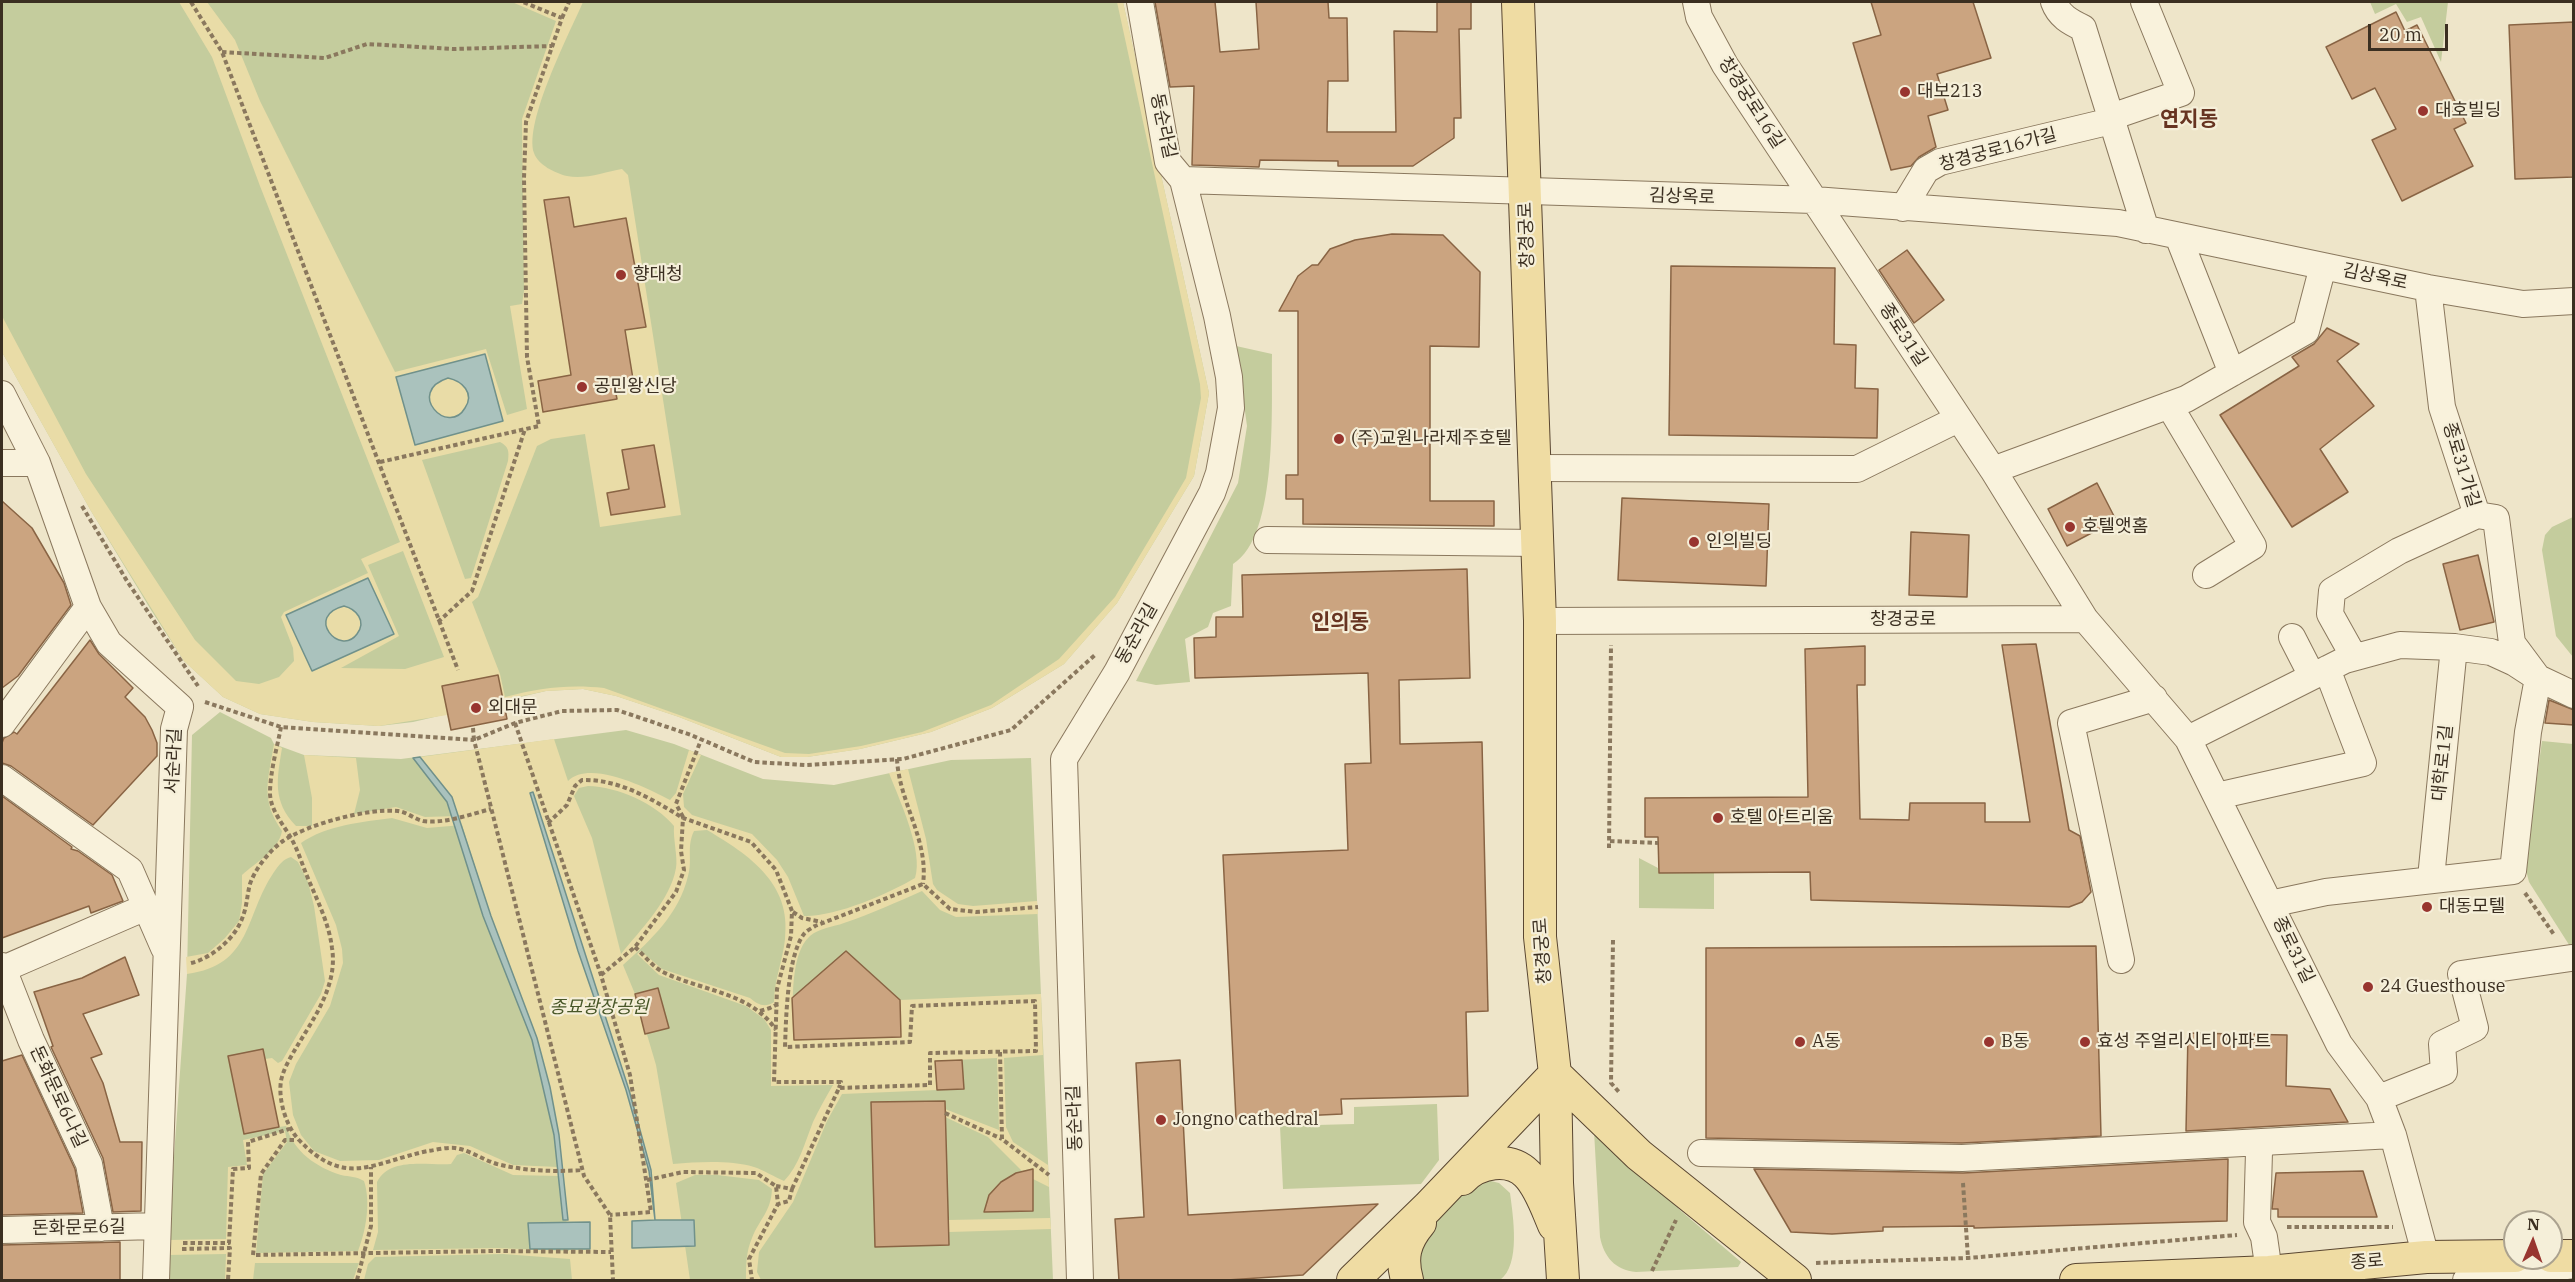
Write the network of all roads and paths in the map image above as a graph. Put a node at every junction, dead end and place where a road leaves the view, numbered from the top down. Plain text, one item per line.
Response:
1 (190, 2) edge
2 (523, 2) edge
3 (568, 2) edge
4 (1140, 2) edge
5 (1518, 2) edge
6 (1696, 2) edge
7 (2054, 2) edge
8 (2144, 2) edge
9 (562, 18) junction
10 (552, 46) junction
11 (222, 52) junction
12 (2111, 117) junction
13 (1183, 180) junction
14 (1525, 192) junction
15 (1814, 201) junction
16 (1903, 208) junction
17 (2146, 230) junction
18 (2178, 236) junction
19 (2323, 266) junction
20 (2428, 288) junction
21 (2574, 301) edge
22 (2232, 373) junction
23 (2, 394) edge
24 (2169, 405) junction
25 (1958, 419) junction
26 (525, 429) junction
27 (380, 462) junction
28 (2, 463) edge
29 (37, 463) junction
30 (1535, 468) junction
31 (1992, 470) junction
32 (76, 497) dead end
33 (2477, 515) junction
34 (1268, 540) dead end
35 (1538, 543) junction
36 (2206, 575) dead end
37 (88, 607) junction
38 (2085, 619) junction
39 (1540, 621) junction
40 (1611, 621) junction
41 (438, 622) junction
42 (2292, 637) dead end
43 (2454, 647) junction
44 (1099, 651) dead end
45 (2354, 657) junction
46 (458, 670) dead end
47 (2320, 673) junction
48 (2538, 678) junction
49 (199, 688) dead end
50 (2574, 694) edge
51 (206, 697) dead end
52 (2154, 698) junction
53 (515, 723) junction
54 (2, 724) edge
55 (280, 727) junction
56 (473, 728) dead end
57 (2188, 739) junction
58 (474, 740) junction
59 (701, 740) junction
60 (897, 759) junction
61 (2, 778) edge
62 (2217, 796) junction
63 (491, 809) junction
64 (683, 818) junction
65 (548, 823) junction
66 (290, 837) junction
67 (1610, 841) junction
68 (1658, 843) dead end
69 (1609, 848) dead end
70 (2513, 871) junction
71 (2431, 878) junction
72 (923, 884) junction
73 (2270, 904) junction
74 (146, 907) junction
75 (1038, 907) dead end
76 (792, 911) junction
77 (824, 922) junction
78 (1613, 940) dead end
79 (636, 947) junction
80 (2571, 958) joint
81 (167, 960) junction
82 (2121, 960) dead end
83 (2, 968) edge
84 (602, 975) junction
85 (778, 1004) junction
86 (759, 1011) junction
87 (777, 1032) junction
88 (1000, 1052) junction
89 (1555, 1074) junction
90 (839, 1088) junction
91 (2379, 1098) junction
92 (1626, 1099) dead end
93 (945, 1113) dead end
94 (289, 1129) dead end
95 (2392, 1135) junction
96 (1002, 1138) junction
97 (294, 1140) dead end
98 (2264, 1142) junction
99 (1701, 1153) dead end
100 (1962, 1158) junction
101 (371, 1167) junction
102 (582, 1170) junction
103 (1049, 1175) dead end
104 (647, 1180) junction
105 (777, 1186) junction
106 (792, 1189) junction
107 (778, 1204) junction
108 (1681, 1211) dead end
109 (610, 1216) junction
110 (2283, 1227) dead end
111 (101, 1228) junction
112 (2, 1230) edge
113 (2243, 1235) dead end
114 (157, 1240) junction
115 (1560, 1241) junction
116 (2422, 1243) junction
117 (611, 1251) junction
118 (366, 1252) junction
119 (2503, 1254) edge
120 (1968, 1258) junction
121 (2574, 1264) edge
122 (1652, 1271) dead end
123 (1803, 1272) edge
124 (2269, 1272) junction
125 (156, 1281) edge
126 (228, 1281) edge
127 (357, 1281) edge
128 (613, 1281) edge
129 (752, 1281) edge
130 (1080, 1281) edge
131 (1353, 1281) edge
132 (1407, 1281) edge
133 (1563, 1281) edge
134 (2076, 1281) edge
135 (2466, 1281) edge

1 - 11 path
2 - 9 path
3 - 9 path
4 - 13 street, 동순라길
5 - 14 main road, 창경궁로
6 - 15 street, 창경궁로16길
7 - 12 street
8 - 12 street, 창경궁로16가길
9 - 10 path
10 - 11 path
10 - 26 path
11 - 27 path
12 - 16 street, 창경궁로16가길
12 - 17 street
13 - 14 street
13 - 130 street, 동순라길
14 - 15 street
14 - 30 main road, 창경궁로
15 - 16 street, 김상옥로
15 - 25 street, 종로31길
16 - 17 street, 김상옥로
17 - 18 street, 김상옥로
18 - 19 street, 김상옥로
18 - 22 street
19 - 20 street, 김상옥로
19 - 22 street
20 - 21 street, 김상옥로
20 - 33 street, 종로31가길
22 - 24 street
23 - 29 street, 서순라길
24 - 31 street
24 - 36 street
25 - 30 street
25 - 31 street, 종로31길
26 - 27 path
26 - 41 path
27 - 41 path
28 - 29 street
29 - 37 street, 서순라길
30 - 35 main road, 창경궁로
31 - 38 street, 종로31길
32 - 49 path
33 - 45 street, 종로31가길
33 - 48 street
34 - 35 street
35 - 39 main road, 창경궁로
37 - 54 street
37 - 81 street, 서순라길
38 - 40 street, 창경궁로
38 - 52 street, 종로31길
39 - 40 street, 창경궁로
39 - 89 main road, 창경궁로
40 - 67 path
41 - 46 path
42 - 47 street
43 - 45 street
43 - 48 street
43 - 71 street, 대학로1길
44 - 60 path
45 - 47 street
47 - 57 street
47 - 62 street
48 - 50 street
48 - 70 street
51 - 55 path
52 - 57 street, 종로31길
52 - 82 street
53 - 58 path
53 - 59 path
53 - 65 path
55 - 58 path
55 - 66 path
56 - 58 path
57 - 62 street, 종로31길
58 - 63 path
59 - 60 path
59 - 64 path
60 - 72 path
61 - 74 street, 서순라길
62 - 73 street, 종로31길
63 - 66 path
63 - 102 path
64 - 65 path
64 - 76 path
64 - 79 path
65 - 84 path
66 - 81 path
66 - 101 path
67 - 68 path
67 - 69 path
70 - 71 street
70 - 80 path
71 - 73 street
72 - 75 path
72 - 77 path
73 - 91 street, 종로31길
74 - 81 street, 서순라길
74 - 83 street, 돈화문로6나길
76 - 77 path
76 - 85 path
77 - 88 path
78 - 92 path
79 - 84 path
79 - 86 path
80 - 91 street
81 - 114 street, 서순라길
83 - 111 street, 돈화문로6나길
84 - 104 path
85 - 86 path
85 - 87 path
86 - 87 path
87 - 90 path
88 - 90 path
88 - 96 path
89 - 115 main road, 창경궁로
89 - 123 main road
89 - 131 main road
90 - 106 path
91 - 95 street, 종로31길
93 - 96 path
94 - 114 path
95 - 98 street
95 - 116 street, 종로31길
96 - 103 path
97 - 118 path
98 - 100 street
98 - 124 street
99 - 100 street
100 - 120 path
101 - 102 path
101 - 118 path
102 - 109 path
104 - 105 path
104 - 109 path
105 - 106 path
105 - 107 path
106 - 107 path
107 - 129 path
108 - 122 path
109 - 117 path
110 - 116 path
111 - 112 street, 돈화문로6길
111 - 114 street, 돈화문로6길
113 - 120 path
114 - 125 street, 서순라길
114 - 126 path
115 - 132 main road
115 - 133 main road, 창경궁로
116 - 119 main road, 종로
116 - 124 main road, 종로
117 - 118 path
117 - 128 path
118 - 127 path
120 - 123 path
121 - 135 street
124 - 134 main road, 종로

